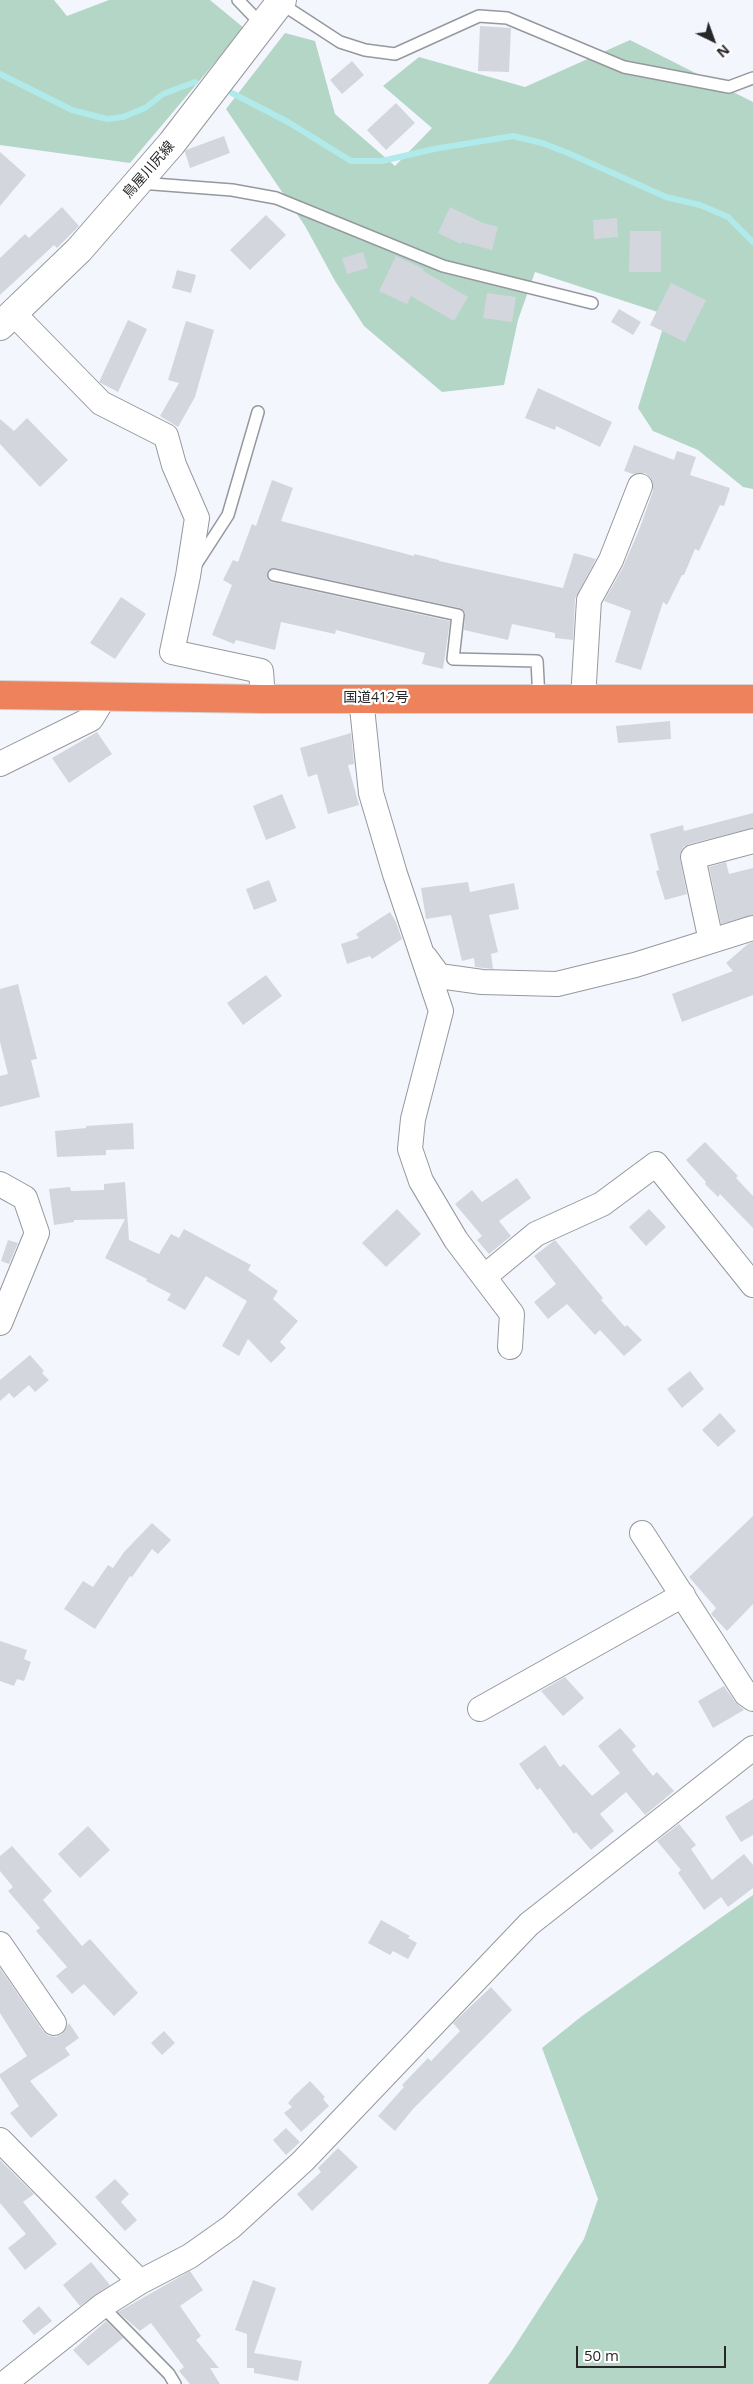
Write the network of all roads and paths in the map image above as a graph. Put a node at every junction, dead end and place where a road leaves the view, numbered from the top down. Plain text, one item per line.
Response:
1 (238, 0) edge
2 (281, 2) edge
3 (262, 25) junction
4 (753, 78) edge
5 (138, 183) junction
6 (592, 303) dead end
7 (7, 320) edge
8 (258, 412) dead end
9 (640, 486) dead end
10 (274, 574) dead end
11 (188, 576) junction
12 (0, 696) edge
13 (105, 696) junction
14 (361, 698) junction
15 (539, 698) junction
16 (263, 699) junction
17 (583, 699) junction
18 (753, 699) edge
19 (0, 764) edge
20 (753, 841) edge
21 (753, 928) edge
22 (711, 941) junction
23 (421, 952) junction
24 (0, 1184) edge
25 (484, 1277) junction
26 (753, 1285) edge
27 (0, 1323) edge
28 (510, 1347) dead end
29 (642, 1533) dead end
30 (683, 1595) junction
31 (753, 1699) edge
32 (480, 1710) dead end
33 (753, 1748) edge
34 (0, 1944) edge
35 (54, 2023) dead end
36 (0, 2140) edge
37 (140, 2282) junction
38 (102, 2306) junction
39 (4, 2384) edge
40 (175, 2384) edge

1 - 3 lane
2 - 3 main road, 鳥屋川尻線
2 - 4 lane
3 - 5 main road, 鳥屋川尻線
5 - 6 lane
5 - 7 main road, 鳥屋川尻線
7 - 11 street
8 - 11 lane
9 - 17 street
10 - 15 lane
11 - 16 street
12 - 13 highway, 国道412号
13 - 16 highway, 国道412号
13 - 19 street
14 - 15 highway, 国道412号
14 - 16 highway, 国道412号
14 - 23 street
15 - 17 highway, 国道412号
17 - 18 highway, 国道412号
20 - 22 street
21 - 22 street
22 - 23 street
23 - 25 street
24 - 27 street
25 - 26 street
25 - 28 street
29 - 30 street
30 - 31 street
30 - 32 street
33 - 37 street
34 - 35 street
36 - 37 street
37 - 38 street
38 - 39 street
38 - 40 lane

